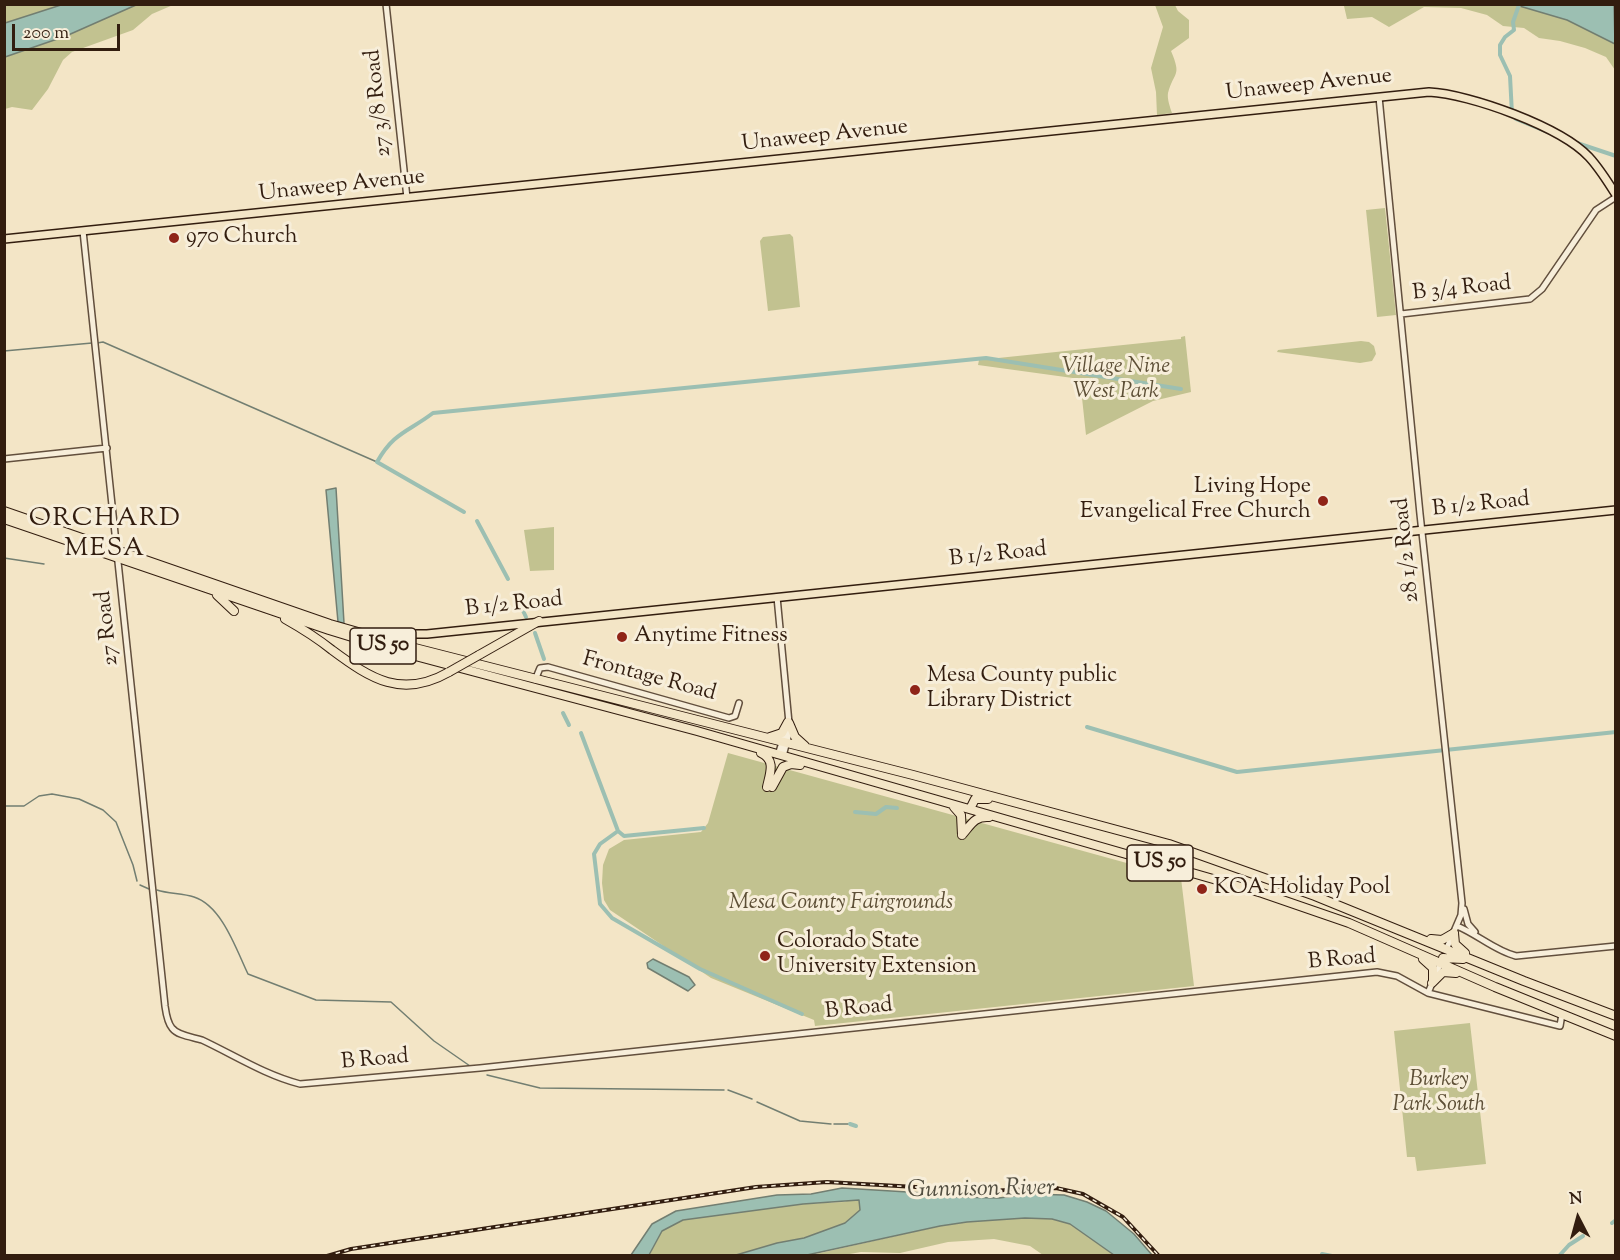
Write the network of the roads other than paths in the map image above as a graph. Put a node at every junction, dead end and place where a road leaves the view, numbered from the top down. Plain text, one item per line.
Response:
1 (386, 4) edge
2 (1379, 97) junction
3 (1616, 196) edge
4 (407, 198) junction
5 (83, 231) junction
6 (4, 239) edge
7 (1401, 314) junction
8 (107, 448) junction
9 (4, 459) edge
10 (1616, 510) edge
11 (4, 512) edge
12 (4, 519) edge
13 (1423, 531) junction
14 (118, 554) junction
15 (185, 581) junction
16 (235, 594) junction
17 (777, 597) junction
18 (234, 611) dead end
19 (281, 614) junction
20 (539, 621) junction
21 (330, 624) junction
22 (383, 634) joint
23 (535, 684) junction
24 (739, 703) dead end
25 (789, 720) junction
26 (709, 724) junction
27 (697, 731) junction
28 (784, 743) junction
29 (808, 749) junction
30 (782, 754) junction
31 (857, 777) junction
32 (1009, 801) junction
33 (951, 804) junction
34 (970, 809) junction
35 (998, 818) junction
36 (1462, 903) junction
37 (1390, 926) junction
38 (1455, 929) junction
39 (1481, 938) junction
40 (1616, 946) edge
41 (1407, 949) junction
42 (1444, 956) junction
43 (1490, 967) junction
44 (1432, 983) junction
45 (1495, 987) junction
46 (1428, 993) junction
47 (1562, 1014) junction
48 (1616, 1016) edge
49 (168, 1021) joint
50 (1616, 1036) edge

1 - 4 street, 27 3/8 Road
2 - 3 main road, Unaweep Avenue
2 - 4 main road, Unaweep Avenue
2 - 7 street, 28 1/2 Road
3 - 7 street, B 3/4 Road
4 - 5 main road, Unaweep Avenue
5 - 6 main road, Unaweep Avenue
5 - 8 street, 27 Road
7 - 13 street, 28 1/2 Road
8 - 9 street
8 - 14 street, 27 Road
10 - 13 main road, B 1/2 Road
11 - 14 highway, US 50
12 - 14 highway, US 50
13 - 17 main road, B 1/2 Road
13 - 36 street, 28 1/2 Road
14 - 15 highway, US 50
14 - 16 highway, US 50
14 - 49 street, 27 Road
15 - 16 highway, US 50
15 - 18 highway
16 - 19 highway, US 50
16 - 21 highway, US 50
17 - 20 main road, B 1/2 Road
17 - 25 street
19 - 20 highway, bridge
19 - 23 highway, US 50
20 - 22 main road, B 1/2 Road
21 - 22 highway
21 - 23 highway, US 50
23 - 24 street, Frontage Road
23 - 26 highway, US 50
23 - 27 highway, US 50
25 - 26 highway
25 - 28 street
25 - 29 highway
26 - 28 highway, US 50
27 - 30 highway, US 50
27 - 31 highway
28 - 29 highway, US 50
28 - 30 street
29 - 30 highway
29 - 32 highway, US 50
30 - 31 highway, US 50
31 - 33 highway, US 50
32 - 34 highway
32 - 37 highway, US 50
33 - 34 highway, US 50
33 - 35 highway
34 - 35 highway, US 50
35 - 41 highway, US 50
36 - 38 street, 28 1/2 Road
36 - 39 street
37 - 38 highway
37 - 42 highway, US 50
38 - 39 street
38 - 42 street, 28 1/2 Road
38 - 43 highway
39 - 40 street
41 - 42 highway, US 50
41 - 44 highway
42 - 43 highway, US 50
42 - 44 street, 28 1/2 Road
42 - 45 highway, US 50
43 - 48 highway, US 50
44 - 45 highway
44 - 46 street, 28 1/2 Road
45 - 47 highway, US 50
46 - 47 street, B Road
46 - 49 street, B Road
47 - 50 highway, US 50

